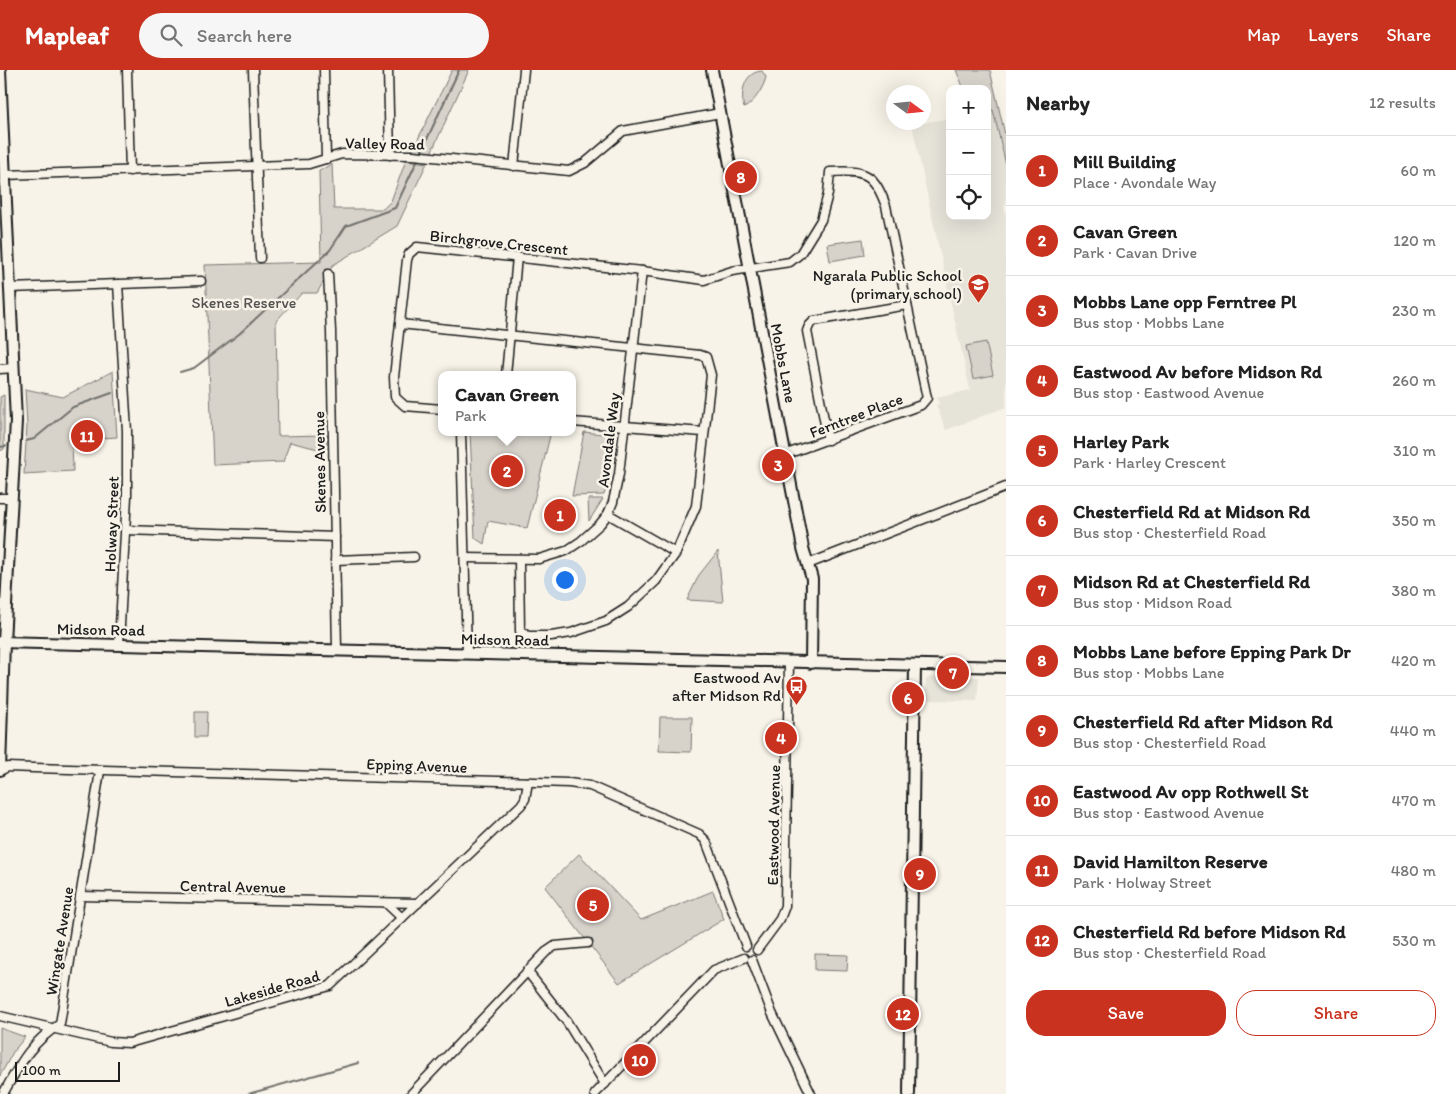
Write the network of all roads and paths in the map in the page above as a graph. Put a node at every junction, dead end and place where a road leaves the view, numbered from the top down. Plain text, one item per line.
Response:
1 (0, 70) edge
2 (126, 70) edge
3 (253, 70) edge
4 (324, 70) edge
5 (388, 70) edge
6 (524, 70) edge
7 (712, 70) edge
8 (0, 81) edge
9 (720, 113) junction
10 (390, 155) junction
11 (326, 159) junction
12 (256, 165) junction
13 (514, 166) junction
14 (130, 171) junction
15 (5, 174) junction
16 (3, 210) edge
17 (517, 257) junction
18 (260, 258) dead end
19 (750, 268) junction
20 (642, 271) junction
21 (328, 274) dead end
22 (201, 281) dead end
23 (118, 284) junction
24 (10, 288) junction
25 (907, 305) junction
26 (400, 324) junction
27 (510, 336) junction
28 (633, 349) junction
29 (14, 368) junction
30 (0, 369) edge
31 (506, 371) edge
32 (438, 409) edge
33 (576, 422) edge
34 (624, 427) junction
35 (704, 432) junction
36 (461, 436) edge
37 (828, 440) junction
38 (787, 454) junction
39 (1006, 487) edge
40 (0, 498) edge
41 (12, 498) junction
42 (608, 514) junction
43 (126, 530) junction
44 (335, 537) junction
45 (676, 553) junction
46 (414, 557) dead end
47 (465, 558) junction
48 (335, 560) junction
49 (519, 560) junction
50 (808, 564) junction
51 (2, 642) edge
52 (119, 644) junction
53 (337, 650) junction
54 (468, 653) junction
55 (789, 662) junction
56 (810, 663) junction
57 (915, 666) junction
58 (1006, 667) edge
59 (1, 770) edge
60 (100, 771) junction
61 (528, 782) junction
62 (80, 896) junction
63 (386, 903) junction
64 (418, 903) junction
65 (402, 918) junction
66 (588, 943) dead end
67 (746, 946) junction
68 (757, 950) junction
69 (744, 958) junction
70 (752, 960) junction
71 (527, 971) junction
72 (0, 1016) edge
73 (51, 1030) junction
74 (605, 1084) junction
75 (3, 1094) edge
76 (411, 1094) edge
77 (595, 1094) edge
78 (811, 1094) edge
79 (910, 1094) edge

1 - 8 street
2 - 14 street
3 - 12 street
4 - 11 street
5 - 10 street
6 - 13 street
7 - 9 street, Mobbs Lane
8 - 15 street
9 - 13 street, Valley Road
9 - 19 street, Mobbs Lane
10 - 11 street, Valley Road
10 - 13 street, Valley Road
11 - 12 street, Valley Road
12 - 14 street, Valley Road
12 - 18 street
14 - 15 street, Valley Road
15 - 16 street
16 - 24 street
17 - 20 street, Birchgrove Crescent
17 - 26 street, Birchgrove Crescent
17 - 27 street
19 - 20 street, Birchgrove Crescent
19 - 25 street, Birchgrove Crescent
19 - 38 street, Mobbs Lane
20 - 28 street, Avondale Way
21 - 44 street, Skenes Avenue
22 - 23 street
23 - 24 street
23 - 43 street, Holway Street
24 - 29 street
25 - 37 street, Ferntree Place
25 - 37 street
26 - 27 street
26 - 32 street, Birchgrove Crescent
27 - 28 street
27 - 31 street
28 - 34 street, Avondale Way
28 - 35 street
29 - 30 street
29 - 41 street
33 - 34 street
34 - 35 street
34 - 42 street, Avondale Way
35 - 45 street
36 - 47 street
37 - 38 street, Ferntree Place
38 - 50 street, Mobbs Lane
39 - 50 street
40 - 41 street
41 - 51 street
42 - 45 street
42 - 49 street, Avondale Way
43 - 44 street
43 - 52 street, Holway Street
44 - 48 street, Skenes Avenue
45 - 49 street
46 - 48 street
47 - 49 street, Avondale Way
47 - 54 street
48 - 53 street, Skenes Avenue
50 - 56 street, Mobbs Lane
51 - 52 street, Midson Road
51 - 59 street
52 - 53 street, Midson Road
53 - 54 street, Midson Road
54 - 55 street, Midson Road
55 - 56 street, Midson Road
55 - 68 street, Eastwood Avenue
56 - 57 street, Midson Road
57 - 58 street, Midson Road
57 - 79 street
59 - 60 street, Epping Avenue
60 - 61 street, Epping Avenue
60 - 62 street, Wingate Avenue
61 - 64 street, Lakeside Road
61 - 67 street, Epping Avenue
62 - 63 street, Central Avenue
62 - 73 street, Wingate Avenue
63 - 64 street, Central Avenue
63 - 65 street
64 - 65 street, Lakeside Road
65 - 73 street, Lakeside Road
66 - 71 street
67 - 68 street
67 - 69 street
68 - 70 street
69 - 70 street
69 - 74 street
70 - 78 street
71 - 74 street
71 - 76 street
72 - 73 street, Lakeside Road
73 - 75 street, Wingate Avenue
74 - 77 street

